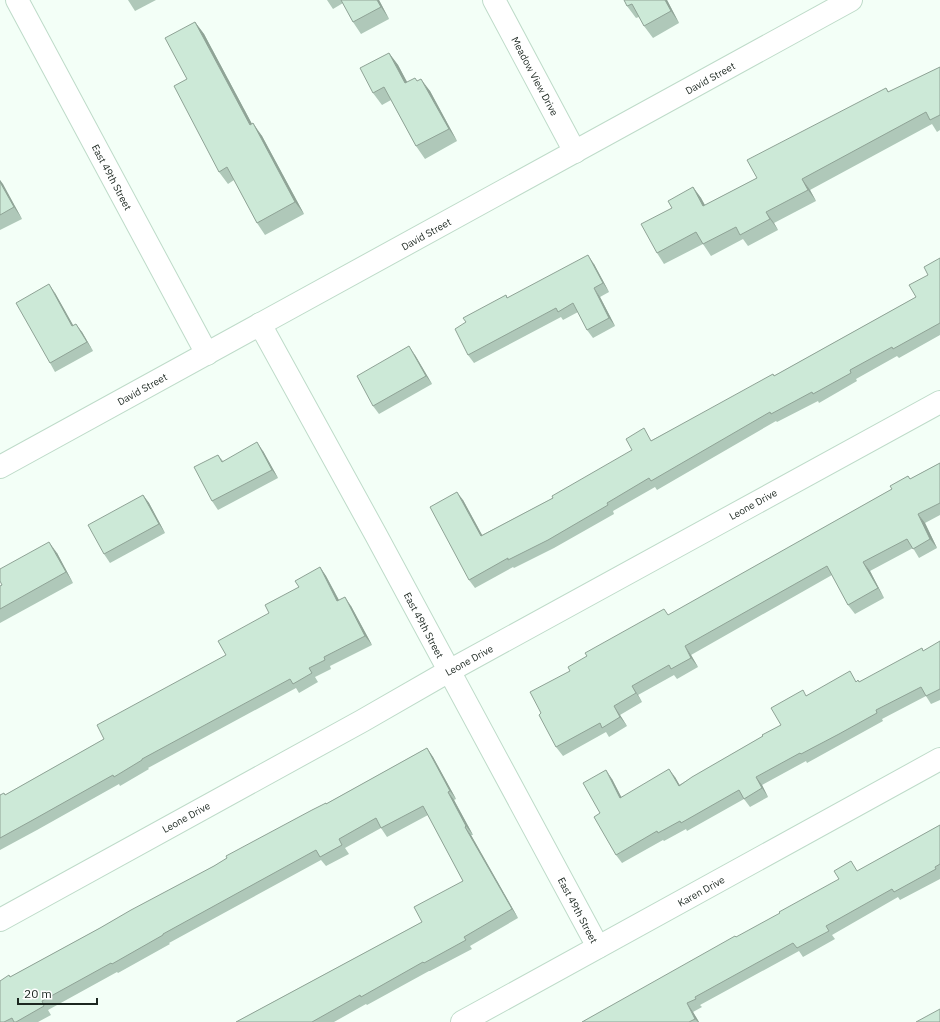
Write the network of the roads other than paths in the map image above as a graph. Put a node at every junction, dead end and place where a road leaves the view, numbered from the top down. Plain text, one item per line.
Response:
1 (17, 0) edge
2 (494, 0) edge
3 (851, 0) edge
4 (575, 152) junction
5 (260, 324) junction
6 (206, 354) junction
7 (940, 402) edge
8 (0, 467) edge
9 (448, 671) junction
10 (940, 759) edge
11 (0, 920) edge
12 (598, 947) junction
13 (462, 1022) edge

1 - 6 street, East 49th Street
2 - 4 street, Meadow View Drive
3 - 4 street, David Street
4 - 5 street, David Street
5 - 6 street, David Street
5 - 9 street, East 49th Street
6 - 8 street, David Street
7 - 9 street, Leone Drive
9 - 11 street, Leone Drive
9 - 12 street, East 49th Street
10 - 12 street, Karen Drive
12 - 13 street, Karen Drive

